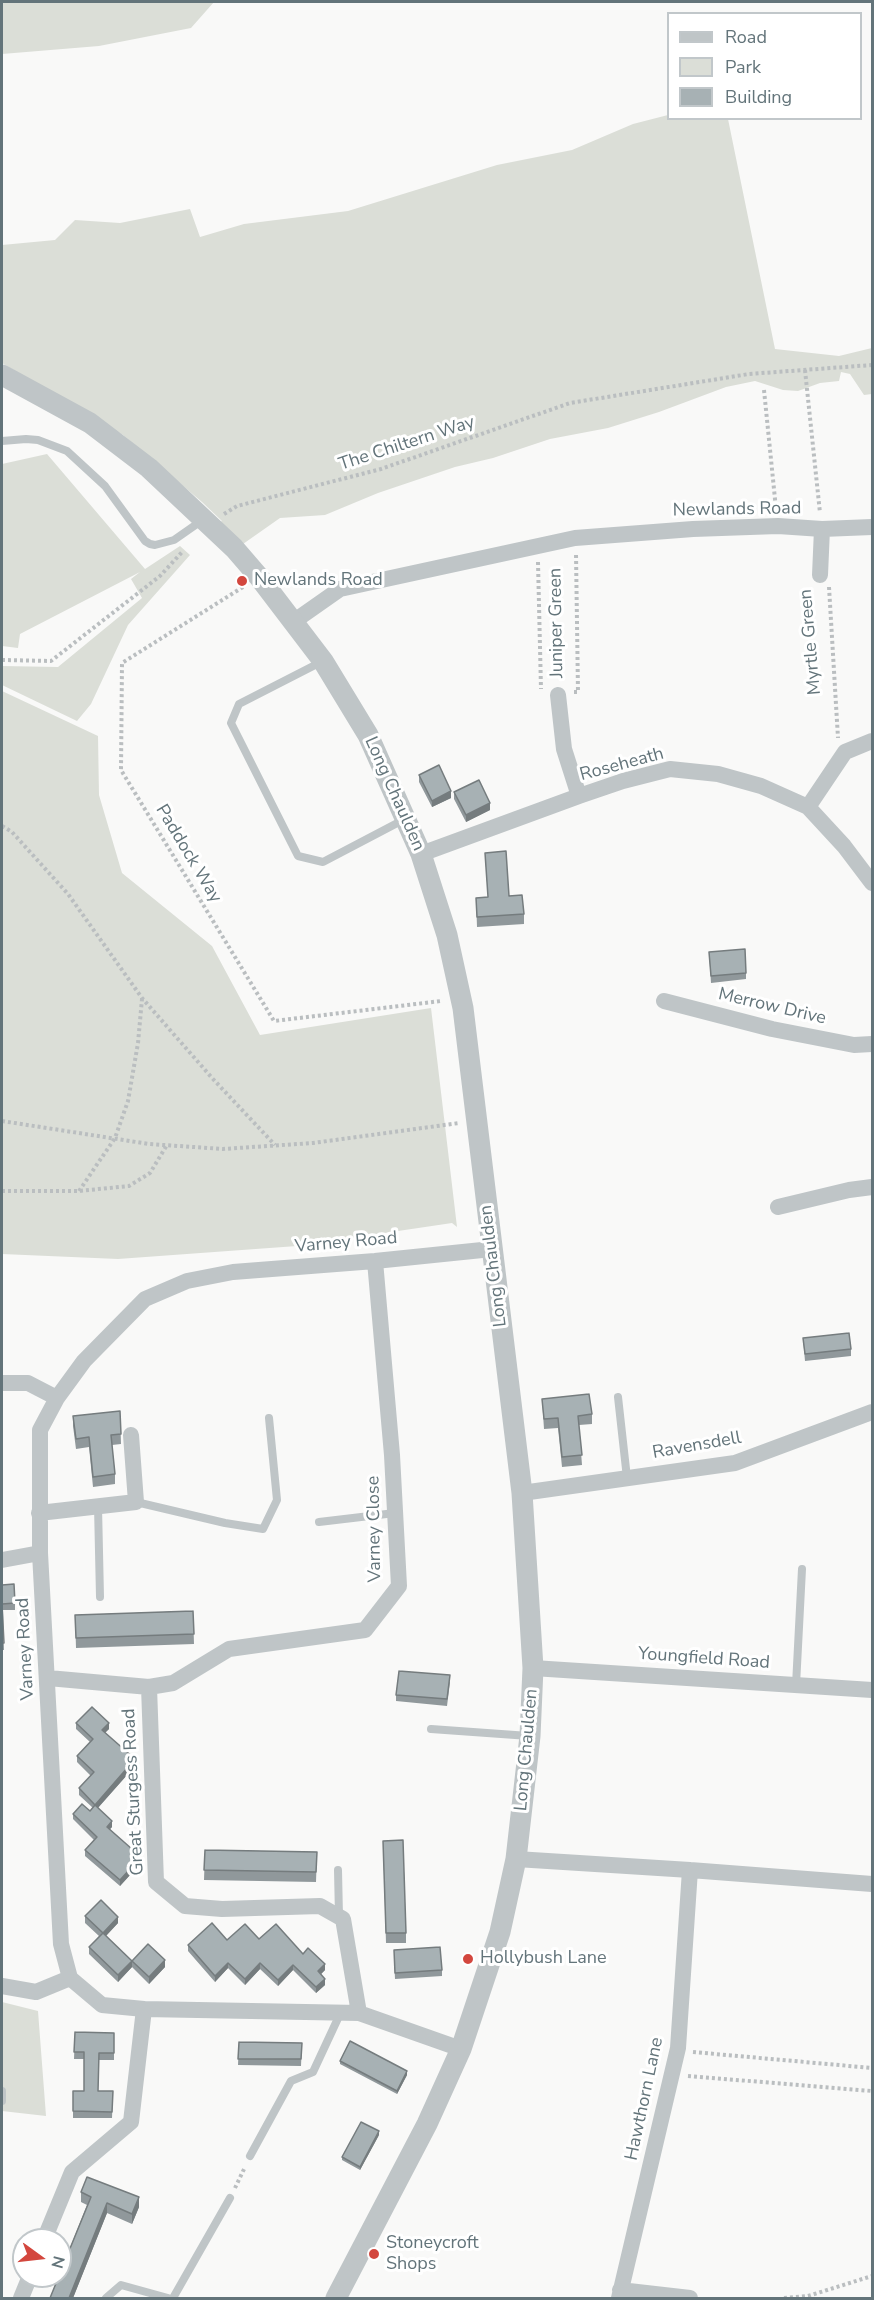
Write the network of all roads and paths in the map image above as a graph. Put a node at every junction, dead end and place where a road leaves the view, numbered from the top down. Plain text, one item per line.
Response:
1 (873, 365) edge
2 (805, 370) junction
3 (2, 375) edge
4 (764, 390) dead end
5 (2, 441) edge
6 (207, 521) junction
7 (778, 526) junction
8 (873, 527) edge
9 (822, 530) junction
10 (575, 538) junction
11 (538, 546) junction
12 (184, 550) dead end
13 (820, 575) joint
14 (260, 577) junction
15 (294, 622) junction
16 (2, 660) edge
17 (323, 661) junction
18 (558, 695) junction
19 (873, 741) edge
20 (846, 752) junction
21 (579, 796) junction
22 (808, 807) junction
23 (406, 819) junction
24 (2, 826) edge
25 (422, 854) junction
26 (873, 883) edge
27 (142, 998) junction
28 (460, 999) junction
29 (664, 1001) dead end
30 (873, 1044) edge
31 (2, 1121) edge
32 (476, 1121) junction
33 (115, 1138) junction
34 (167, 1145) junction
35 (275, 1145) junction
36 (873, 1187) edge
37 (2, 1191) edge
38 (79, 1191) junction
39 (777, 1207) dead end
40 (492, 1249) junction
41 (375, 1261) junction
42 (2, 1383) edge
43 (618, 1397) dead end
44 (57, 1398) junction
45 (873, 1412) edge
46 (269, 1418) dead end
47 (131, 1435) dead end
48 (627, 1478) junction
49 (522, 1493) junction
50 (136, 1502) junction
51 (98, 1506) junction
52 (39, 1513) junction
53 (395, 1513) junction
54 (319, 1522) dead end
55 (40, 1553) junction
56 (2, 1560) edge
57 (802, 1569) dead end
58 (100, 1597) dead end
59 (533, 1668) junction
60 (48, 1678) junction
61 (796, 1685) junction
62 (149, 1687) junction
63 (873, 1690) edge
64 (431, 1729) dead end
65 (530, 1736) junction
66 (516, 1859) junction
67 (338, 1870) dead end
68 (690, 1870) junction
69 (873, 1884) edge
70 (339, 1917) junction
71 (69, 1978) junction
72 (2, 1986) edge
73 (144, 2008) junction
74 (359, 2013) junction
75 (340, 2014) junction
76 (461, 2049) junction
77 (678, 2049) junction
78 (873, 2068) edge
79 (672, 2075) junction
80 (2, 2091) edge
81 (873, 2091) edge
82 (2, 2101) edge
83 (250, 2156) joint
84 (230, 2198) joint
85 (49, 2228) edge
86 (873, 2276) edge
87 (620, 2294) edge
88 (106, 2298) edge
89 (168, 2298) edge
90 (173, 2298) edge
91 (336, 2298) edge
92 (690, 2298) edge
93 (784, 2298) edge

1 - 2 path, The Chiltern Way
2 - 6 path, The Chiltern Way
2 - 9 path
3 - 6 street, Long Chaulden
4 - 7 path
5 - 6 lane
6 - 14 street, Long Chaulden
7 - 9 street, Newlands Road
7 - 10 street, Newlands Road
8 - 9 street, Newlands Road
9 - 13 street, Myrtle Green
10 - 11 street, Newlands Road
10 - 18 path, Juniper Green
11 - 15 street, Newlands Road
11 - 18 path
12 - 16 path
13 - 20 path, Myrtle Green
14 - 15 street, Long Chaulden
14 - 28 path, Paddock Way
15 - 17 street, Long Chaulden
17 - 23 street, Long Chaulden
17 - 23 lane
18 - 21 street, Juniper Green
19 - 20 street
20 - 22 street
21 - 22 street, Roseheath
21 - 25 street, Roseheath
22 - 26 street, Roseheath
23 - 25 street, Long Chaulden
24 - 27 path
25 - 28 street, Long Chaulden
27 - 33 path
27 - 35 path
28 - 32 street, Long Chaulden
29 - 30 street, Merrow Drive
31 - 33 path
32 - 35 path
32 - 40 street, Long Chaulden
33 - 34 path
33 - 38 path
34 - 35 path
34 - 38 path
36 - 39 street
37 - 38 path
40 - 41 street, Varney Road
40 - 49 street, Long Chaulden
41 - 44 street, Varney Road
41 - 53 street, Varney Close
42 - 44 street
43 - 48 lane
44 - 52 street, Varney Road
45 - 48 street, Ravensdell
46 - 50 lane
47 - 50 street
48 - 49 street, Ravensdell
49 - 59 street, Long Chaulden
50 - 51 street
51 - 52 street
51 - 58 lane
52 - 55 street, Varney Road
53 - 54 lane
53 - 62 street, Varney Close
55 - 56 street
55 - 60 street, Varney Road
57 - 61 lane
59 - 61 street, Youngfield Road
59 - 65 street, Long Chaulden
60 - 62 street, Great Sturgess Road
60 - 71 street, Varney Road
61 - 63 street, Youngfield Road
62 - 70 street, Great Sturgess Road
64 - 65 lane
65 - 66 street, Long Chaulden
66 - 68 street
66 - 76 street, Long Chaulden
67 - 70 lane
68 - 69 street
68 - 77 street, Hawthorn Lane
70 - 74 street
71 - 72 street
71 - 73 street
73 - 75 street
73 - 85 street
74 - 75 street
74 - 76 street
75 - 83 lane
76 - 91 street, Long Chaulden
77 - 78 path
77 - 79 street, Hawthorn Lane
79 - 81 path
79 - 87 street, Hawthorn Lane
80 - 82 lane
83 - 84 path
84 - 90 lane
86 - 93 path
87 - 92 street
88 - 89 lane

